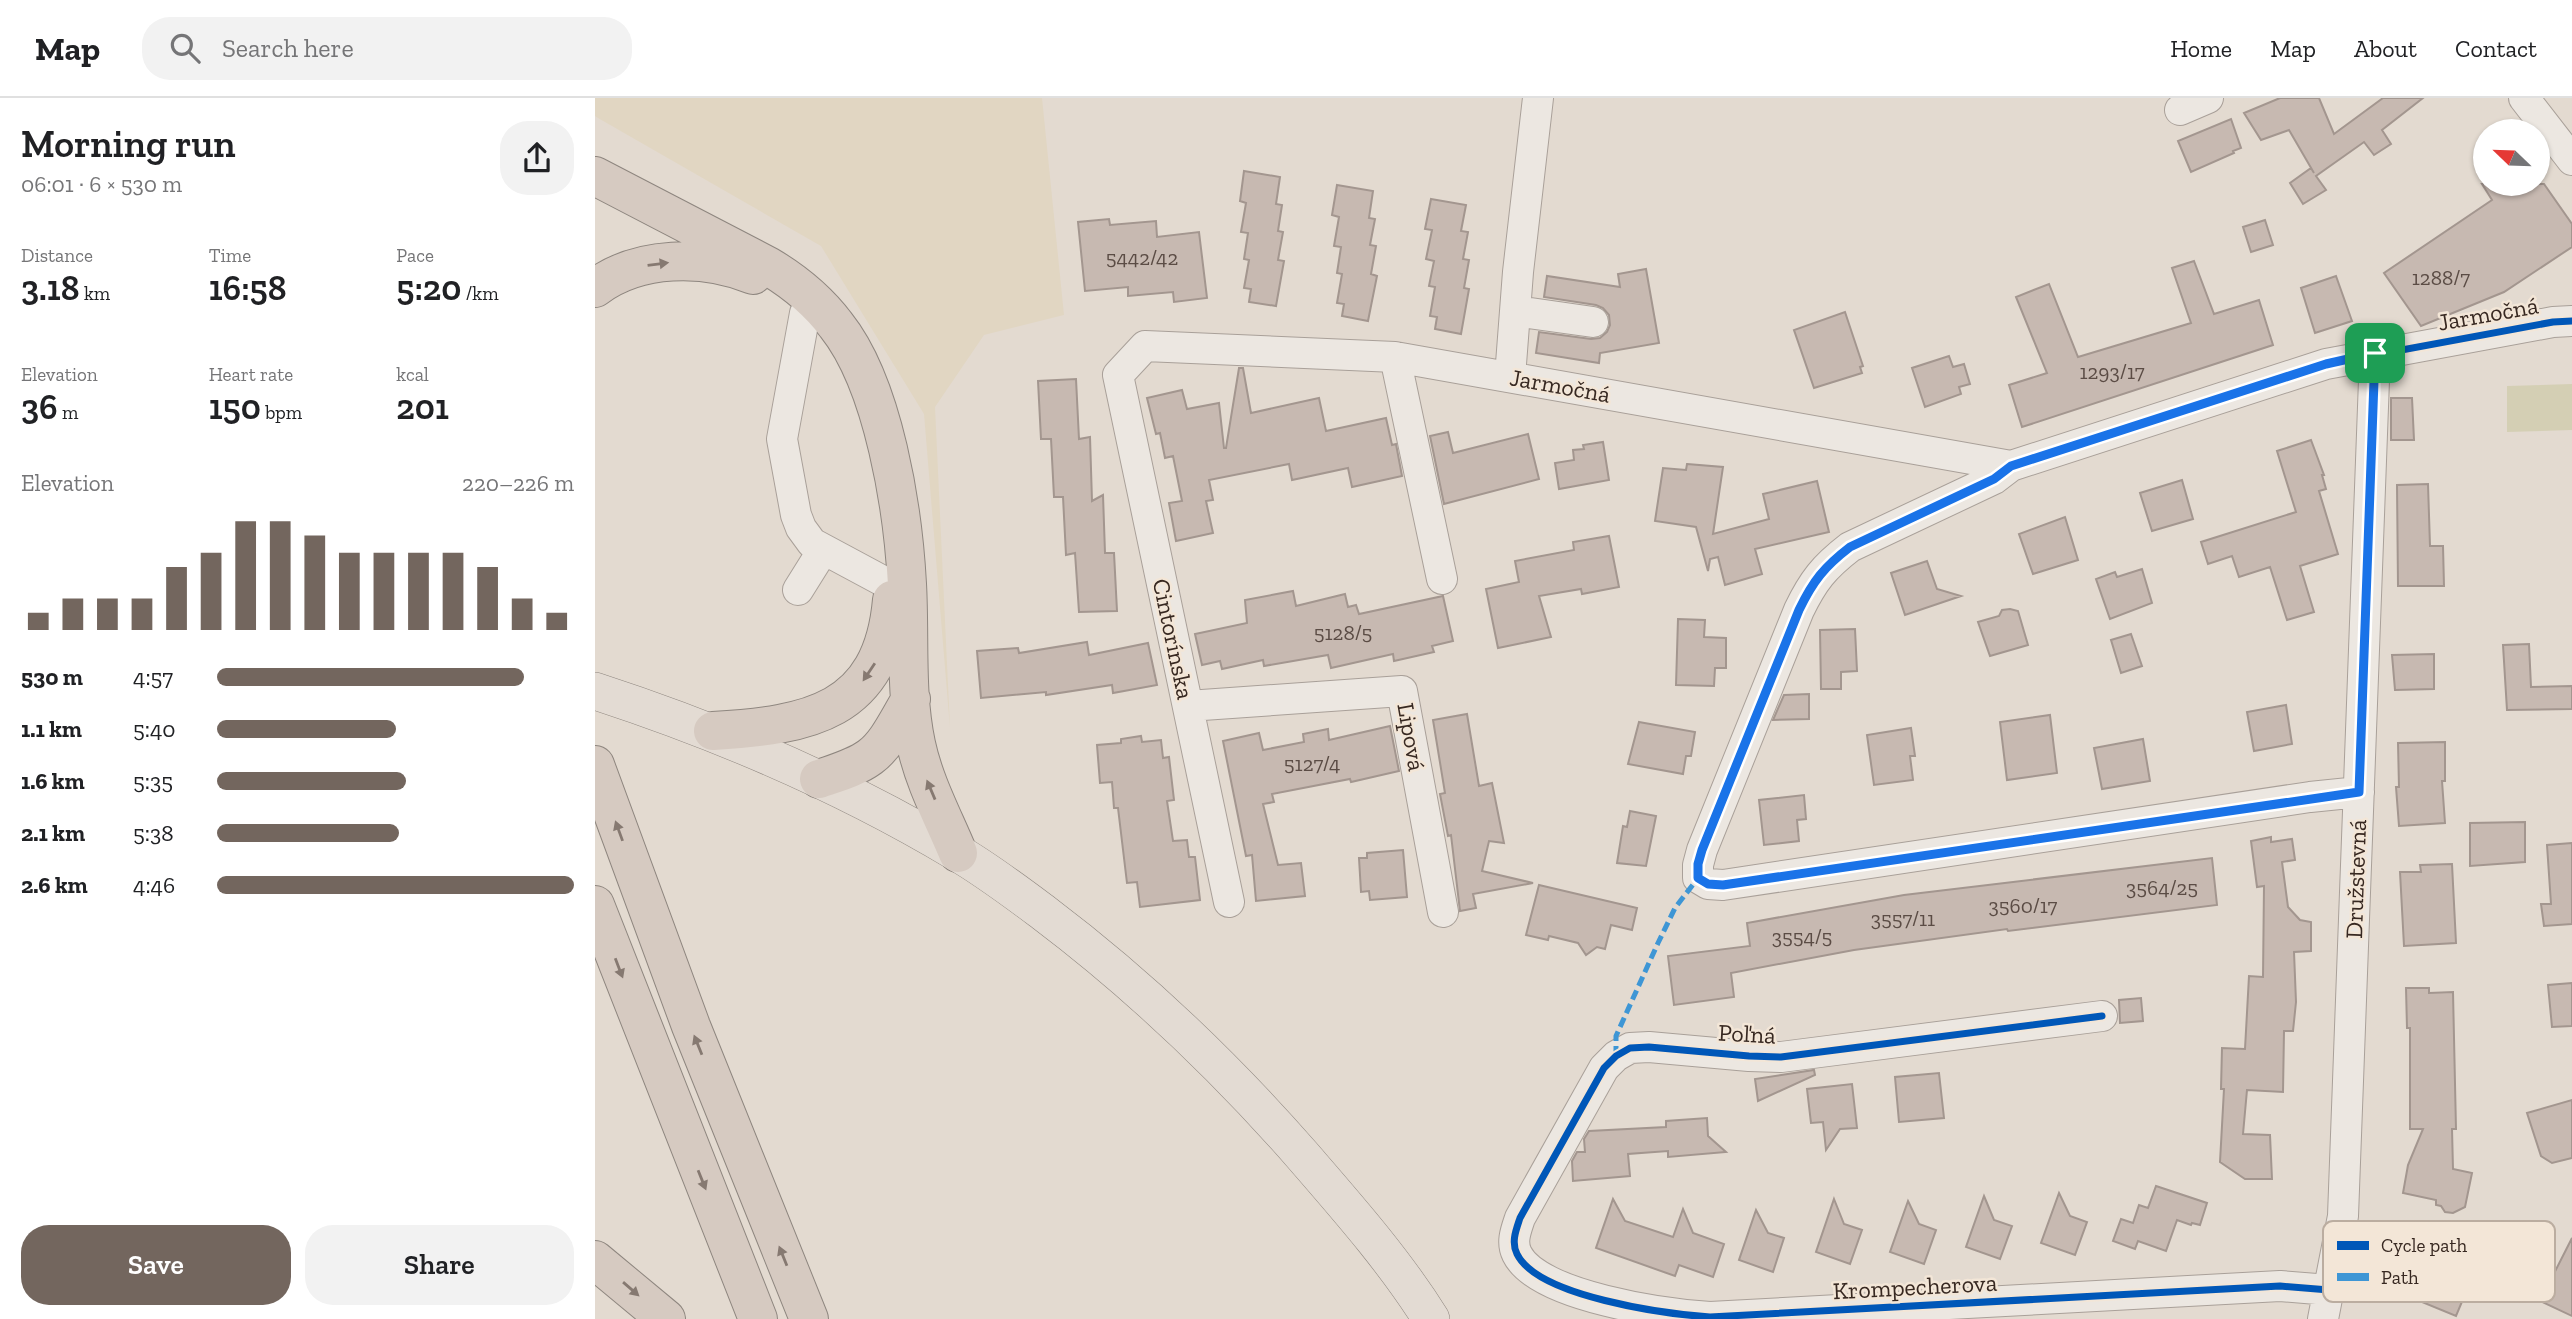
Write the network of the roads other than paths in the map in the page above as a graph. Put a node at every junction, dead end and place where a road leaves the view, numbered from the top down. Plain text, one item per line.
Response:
1 (1538, 98) edge
2 (2208, 98) edge
3 (2524, 98) edge
4 (2180, 110) dead end
5 (2572, 160) edge
6 (595, 176) edge
7 (595, 288) edge
8 (1515, 311) junction
9 (805, 313) junction
10 (2572, 321) edge
11 (1593, 322) dead end
12 (2375, 353) junction
13 (1395, 358) junction
14 (1118, 375) joint
15 (1510, 377) junction
16 (2011, 466) junction
17 (1442, 579) dead end
18 (894, 587) junction
19 (595, 691) edge
20 (911, 699) junction
21 (1188, 706) junction
22 (713, 731) junction
23 (599, 775) edge
24 (819, 779) junction
25 (2359, 792) junction
26 (958, 853) junction
27 (1229, 902) dead end
28 (595, 905) edge
29 (1443, 912) dead end
30 (2102, 1016) dead end
31 (2342, 1221) edge
32 (1517, 1255) joint
33 (595, 1260) edge
34 (2326, 1305) edge
35 (666, 1319) edge
36 (758, 1319) edge
37 (809, 1319) edge
38 (1431, 1319) edge

1 - 8 street
2 - 4 street
3 - 5 street
6 - 20 highway
7 -> 9 highway
8 - 11 street
8 - 15 street
9 - 18 highway
9 - 18 street
10 - 12 street, Jarmočná
12 - 16 street, Jarmočná
12 - 25 street, Družstevná
13 - 14 street, Jarmočná
13 - 15 street, Jarmočná
13 - 17 street
14 - 21 street, Cintorínska
15 - 16 street, Jarmočná
16 - 25 street, Jarmočná
18 -> 22 highway
19 - 22 main road
20 - 24 highway
26 -> 20 highway
21 - 27 street, Cintorínska
21 - 29 street, Lipová
22 - 24 main road
37 -> 23 highway
24 - 26 main road
25 - 31 street, Družstevná
26 - 38 main road
28 -> 36 highway
30 - 32 street, Poľná
32 - 34 street, Krompecherova
33 -> 35 highway

